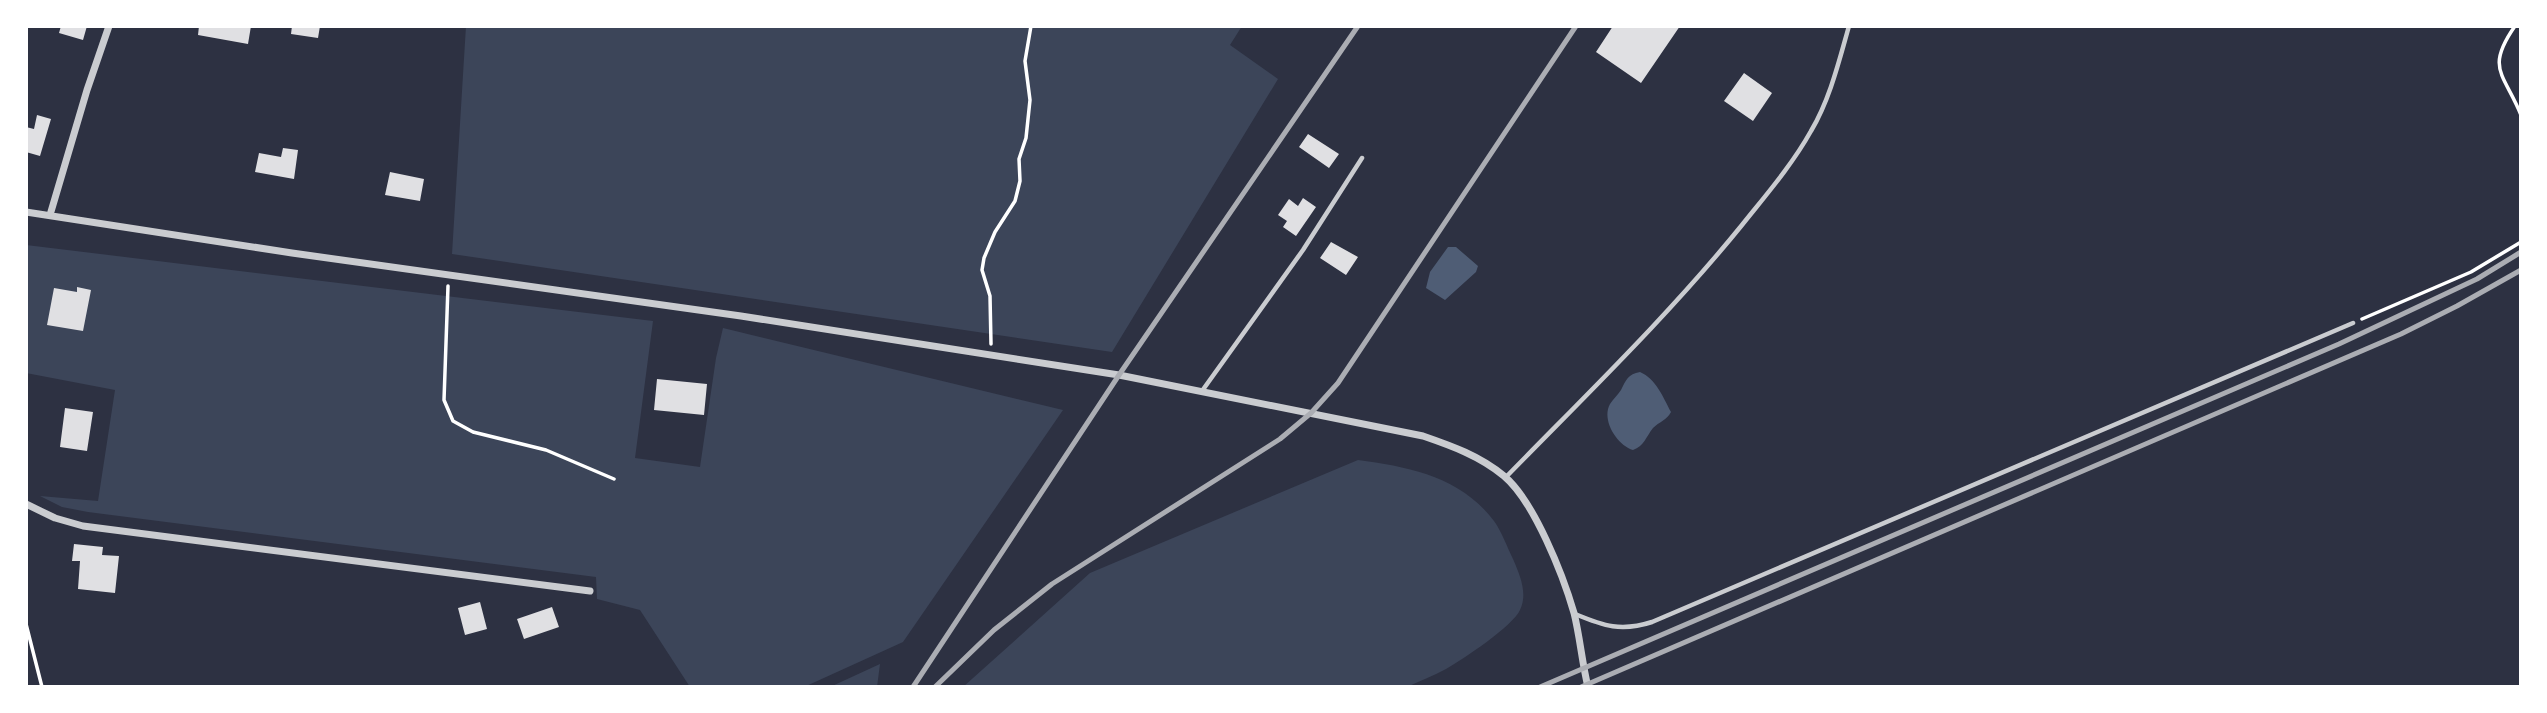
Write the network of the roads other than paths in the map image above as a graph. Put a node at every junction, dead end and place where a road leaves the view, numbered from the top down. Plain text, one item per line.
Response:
1 (109, 26) edge
2 (1849, 26) edge
3 (1362, 158) dead end
4 (26, 212) edge
5 (50, 215) junction
6 (2353, 323) road end
7 (1202, 392) junction
8 (1506, 477) junction
9 (26, 504) edge
10 (590, 592) dead end
11 (1574, 613) junction
12 (1588, 687) edge

1 - 5 street
2 - 8 lane
3 - 7 lane
4 - 5 street
5 - 7 street
6 - 11 lane
7 - 8 street
8 - 11 street
9 - 10 street
11 - 12 street

